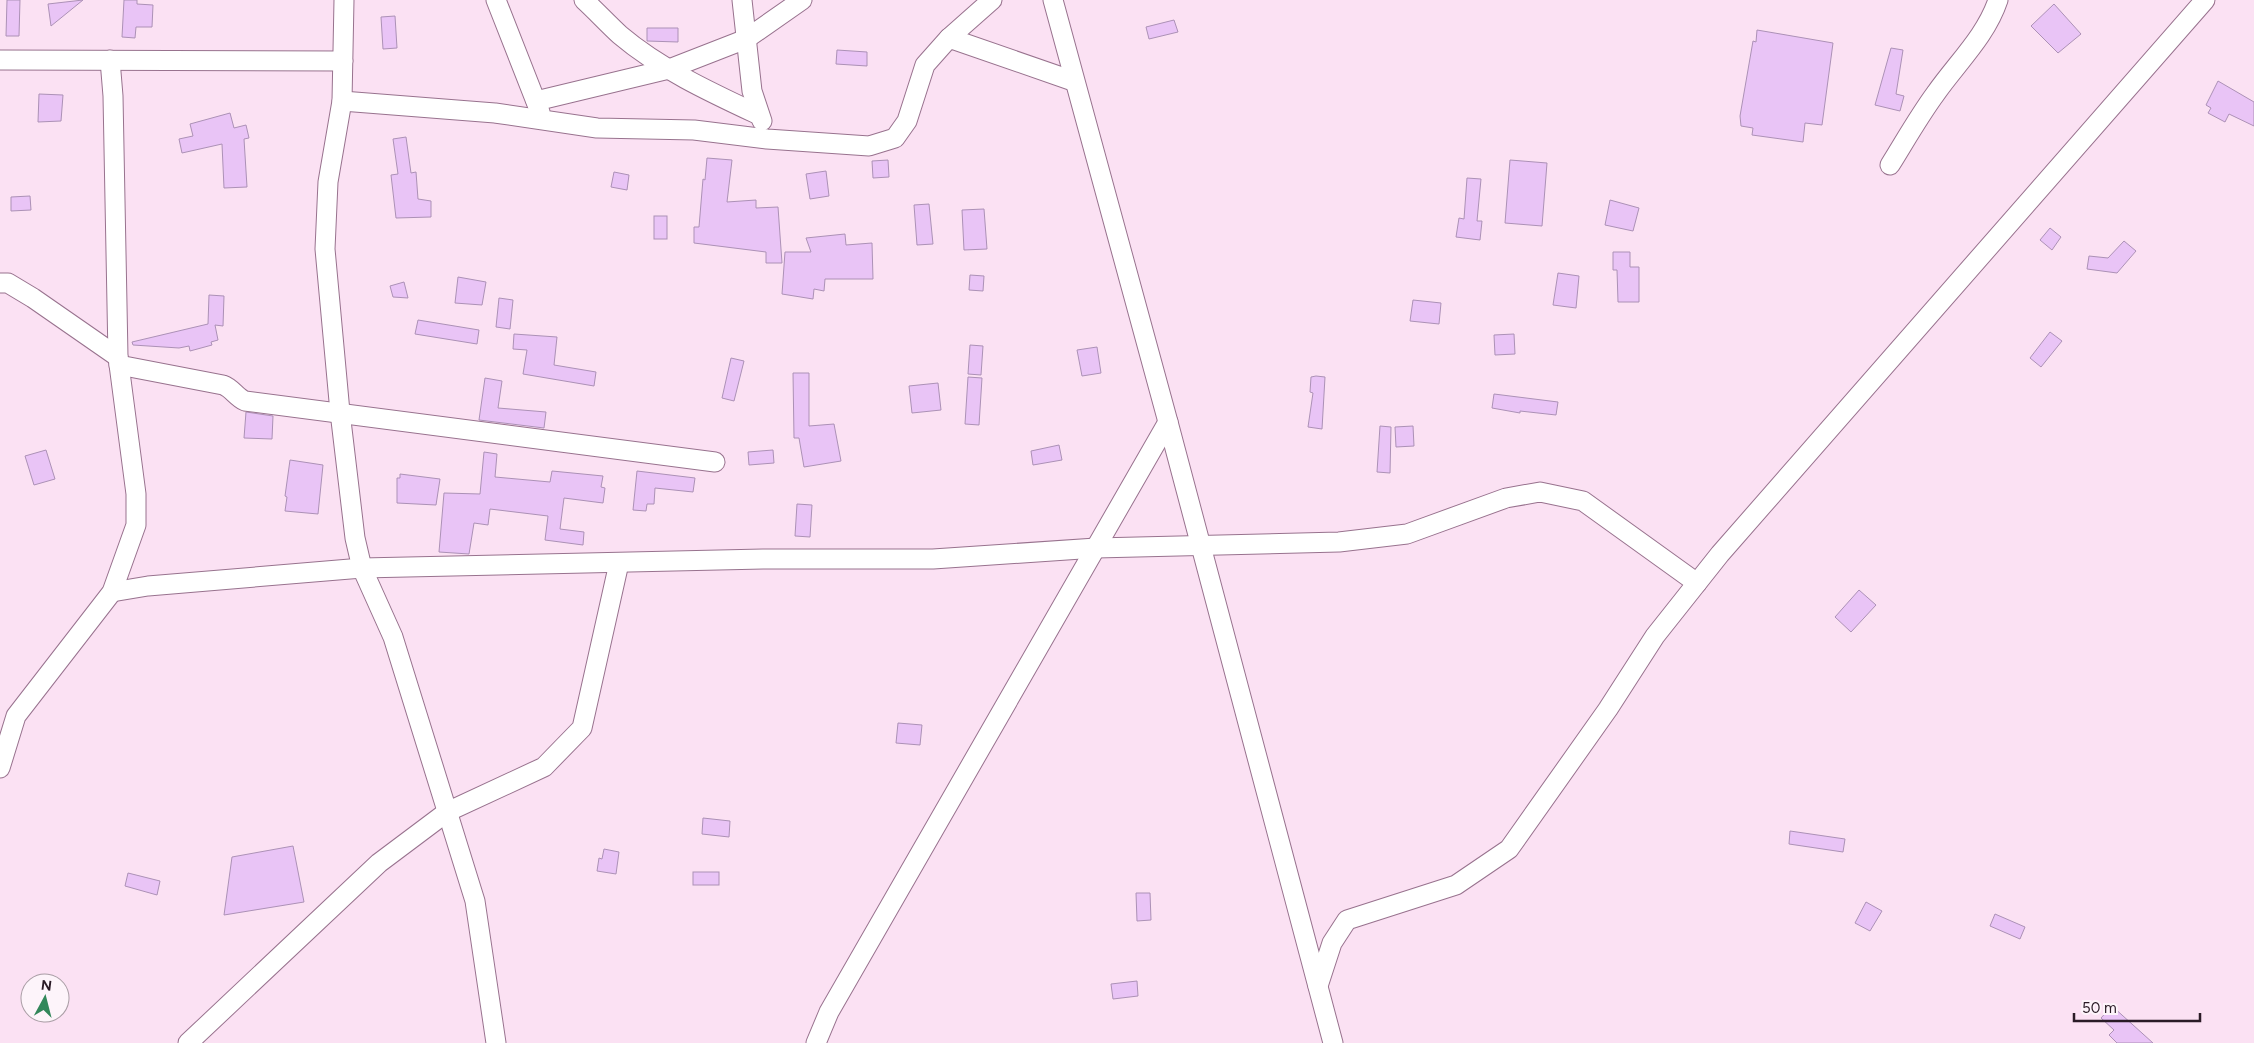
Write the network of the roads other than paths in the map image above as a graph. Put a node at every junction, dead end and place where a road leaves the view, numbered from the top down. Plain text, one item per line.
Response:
1 (344, 0) edge
2 (496, 0) edge
3 (584, 0) edge
4 (742, 0) edge
5 (802, 0) edge
6 (992, 0) edge
7 (1052, 0) edge
8 (1998, 0) edge
9 (2205, 0) edge
10 (949, 38) junction
11 (746, 39) junction
12 (0, 60) edge
13 (110, 60) junction
14 (343, 61) junction
15 (669, 69) junction
16 (1073, 81) junction
17 (342, 101) junction
18 (536, 101) junction
19 (760, 115) junction
20 (543, 120) junction
21 (767, 139) junction
22 (1890, 165) dead end
23 (0, 283) edge
24 (119, 361) junction
25 (340, 412) junction
26 (1168, 422) junction
27 (714, 462) dead end
28 (1201, 545) junction
29 (1096, 548) junction
30 (619, 563) junction
31 (362, 568) junction
32 (1697, 583) junction
33 (112, 592) junction
34 (0, 768) edge
35 (447, 812) junction
36 (1318, 986) junction
37 (188, 1043) edge
38 (496, 1043) edge
39 (816, 1043) edge
40 (1333, 1043) edge

1 - 14 street
2 - 18 street
3 - 15 street
4 - 11 street
5 - 11 street
6 - 10 street
7 - 16 street
8 - 22 street
9 - 32 street
10 - 16 street
10 - 21 street
11 - 15 street
11 - 19 street
12 - 13 street
13 - 14 street
13 - 24 street
14 - 17 street
15 - 18 street
15 - 19 street
16 - 26 street
17 - 20 street
17 - 25 street
18 - 20 street
19 - 21 street
20 - 21 street
23 - 24 street
24 - 25 street
24 - 33 street
25 - 27 street
25 - 31 street
26 - 28 street
26 - 29 street
28 - 29 street
28 - 32 street
28 - 36 street
29 - 30 street
29 - 39 street
30 - 31 street
30 - 35 street
31 - 33 street
31 - 35 street
32 - 36 street
33 - 34 street
35 - 37 street
35 - 38 street
36 - 40 street

